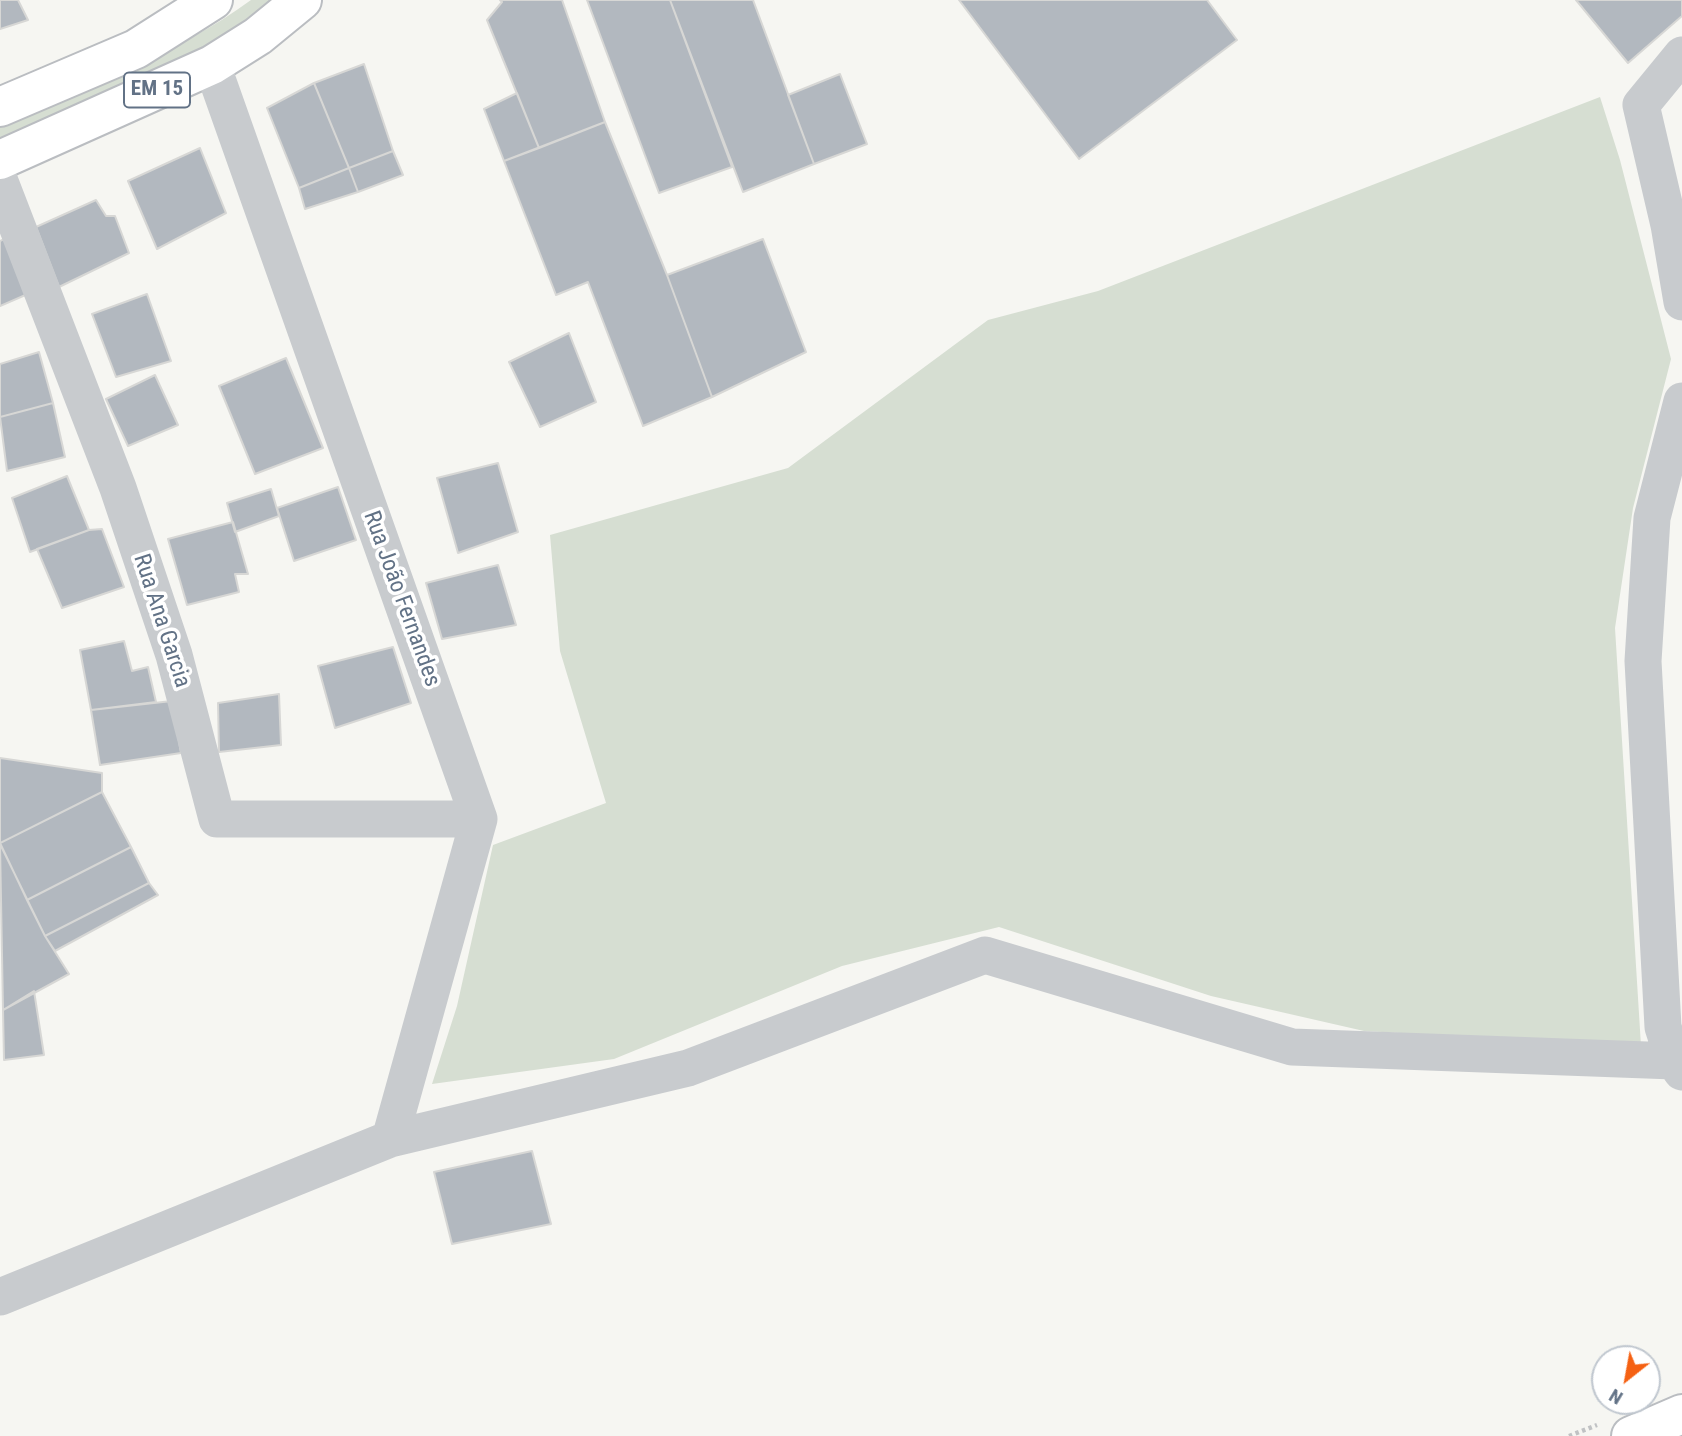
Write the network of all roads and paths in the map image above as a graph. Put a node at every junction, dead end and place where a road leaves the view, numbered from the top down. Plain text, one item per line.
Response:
1 (213, 0) edge
2 (302, 0) edge
3 (1682, 55) edge
4 (212, 65) junction
5 (0, 107) edge
6 (0, 160) edge
7 (0, 182) edge
8 (1682, 302) edge
9 (1682, 401) edge
10 (479, 819) junction
11 (1678, 1067) edge
12 (390, 1139) junction
13 (0, 1297) edge
14 (1682, 1414) edge
15 (1631, 1436) edge

1 - 5 main road, EM 15
2 - 4 main road, EM 15
3 - 8 street
4 - 6 main road, EM 15
4 - 10 street, Rua João Fernandes
7 - 10 street, Rua Ana Garcia
9 - 11 street
10 - 12 street
11 - 12 street
12 - 13 street
14 - 15 main road

